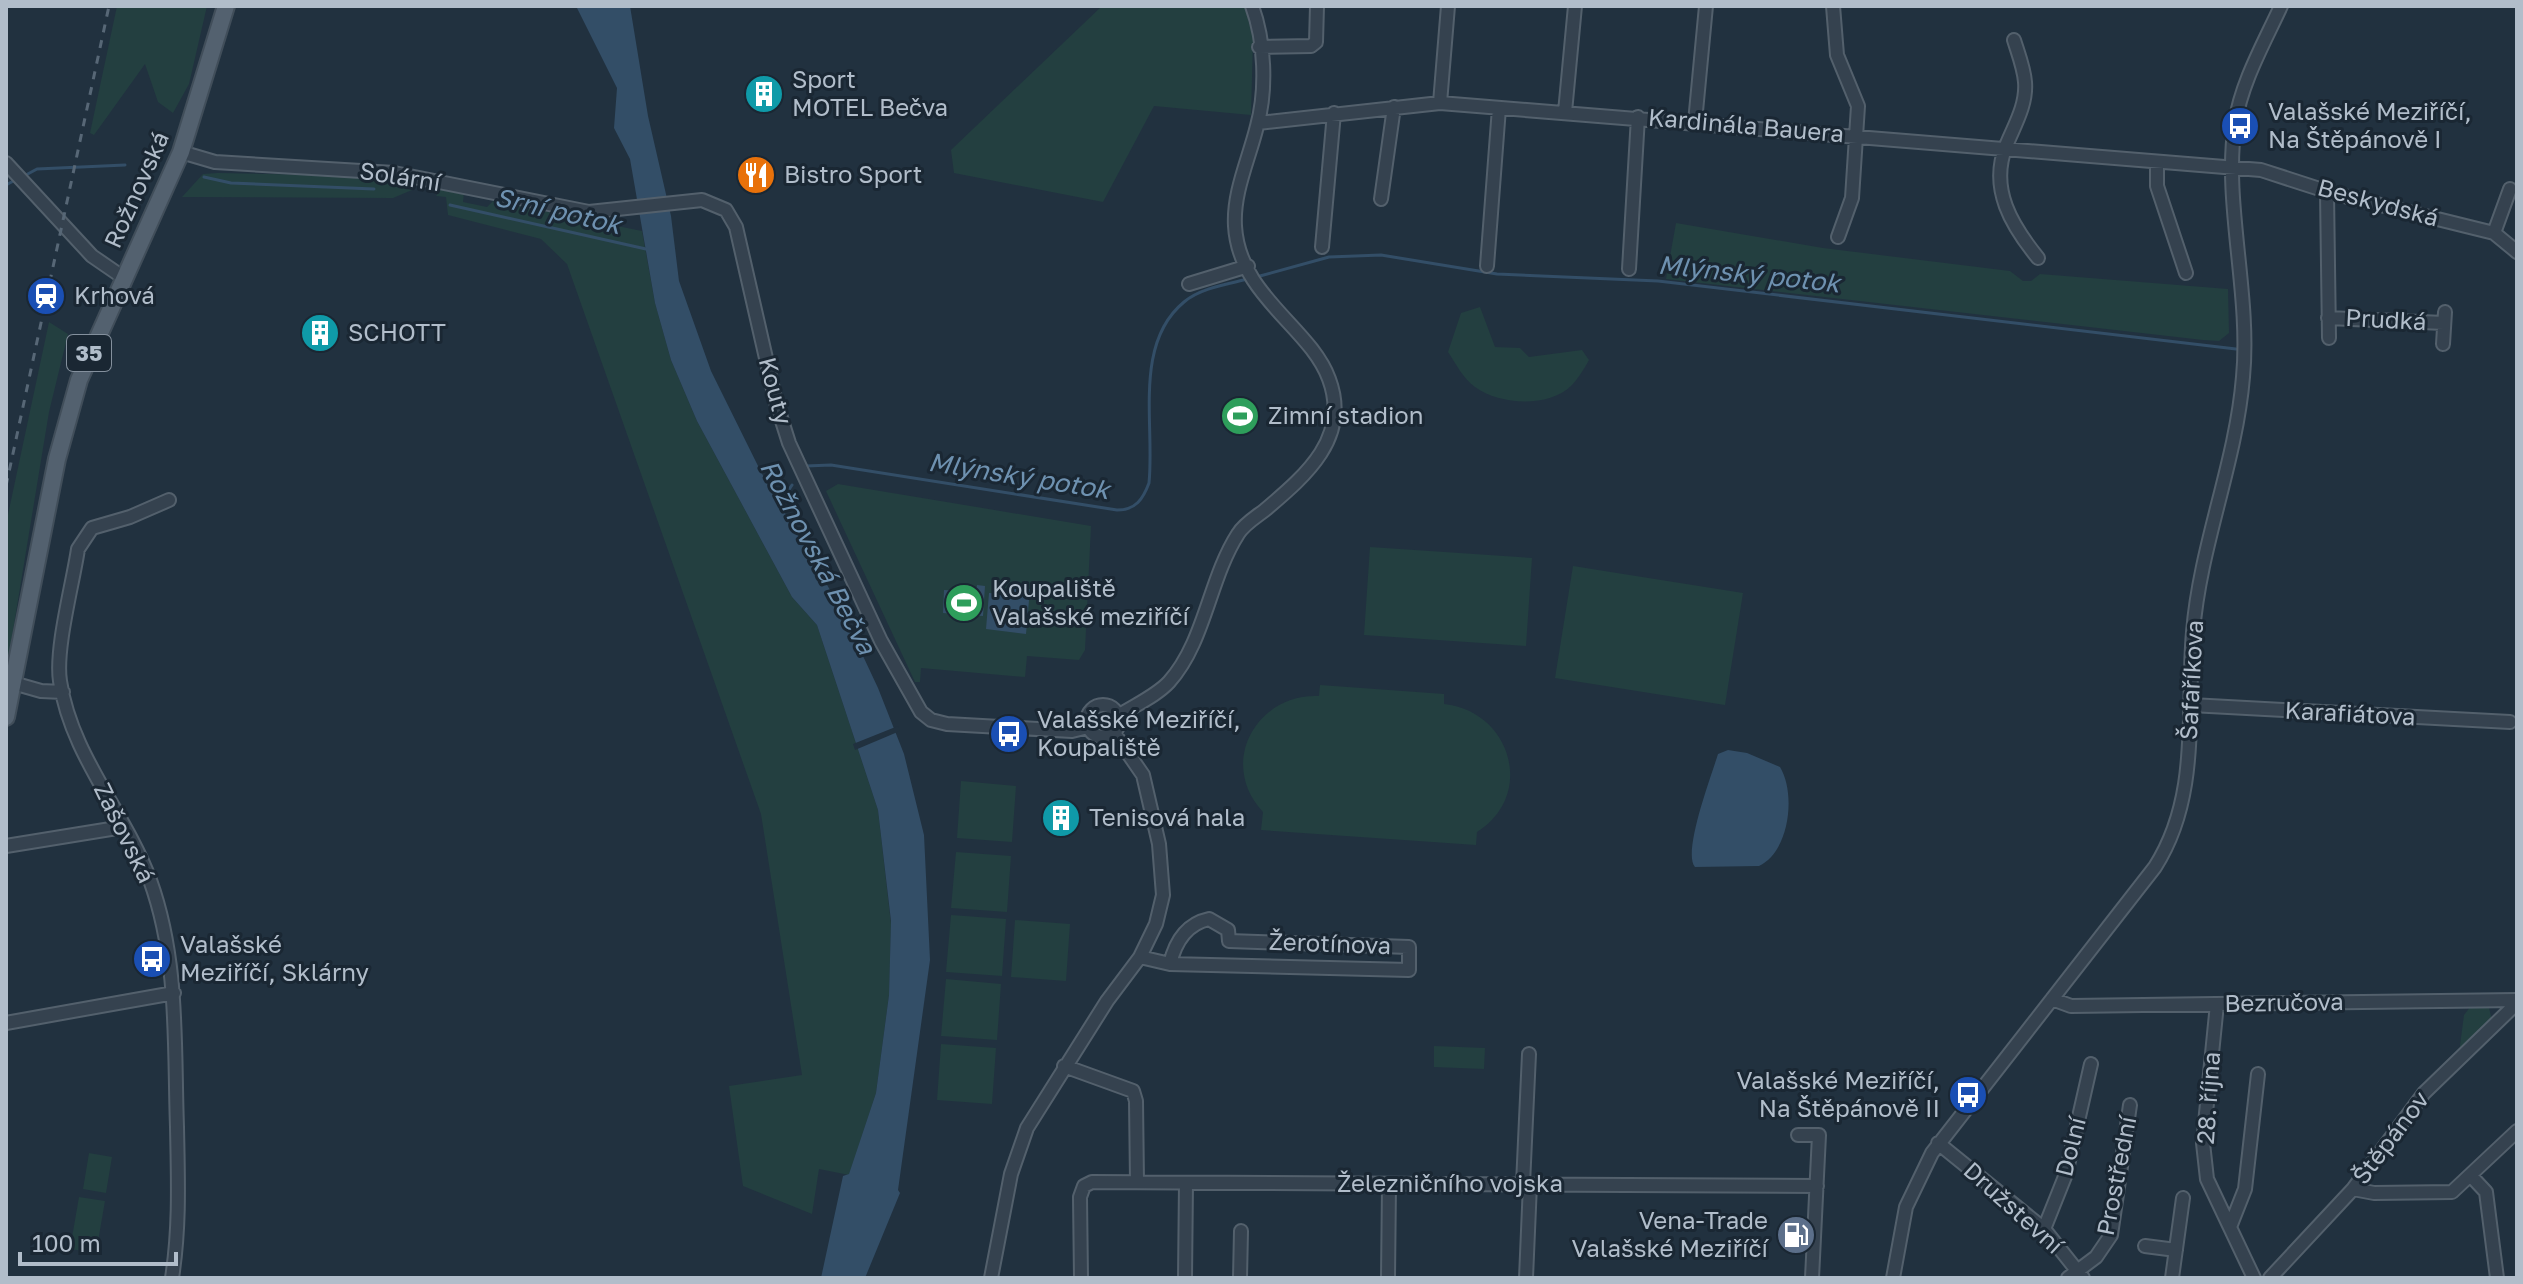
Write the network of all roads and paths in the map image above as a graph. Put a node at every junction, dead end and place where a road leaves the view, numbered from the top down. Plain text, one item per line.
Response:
1 (226, 6) edge
2 (1252, 6) edge
3 (1317, 6) edge
4 (1448, 6) edge
5 (1575, 6) edge
6 (1706, 6) edge
7 (1833, 6) edge
8 (2281, 6) edge
9 (2014, 40) dead end
10 (1259, 47) junction
11 (1440, 103) junction
12 (1394, 107) junction
13 (1499, 108) junction
14 (1565, 112) junction
15 (1334, 113) junction
16 (1638, 117) junction
17 (1695, 122) junction
18 (1258, 123) junction
19 (1856, 136) junction
20 (2005, 149) junction
21 (181, 152) junction
22 (2157, 162) junction
23 (2233, 168) junction
24 (15, 172) edge
25 (2510, 189) dead end
26 (2327, 192) junction
27 (1381, 199) dead end
28 (680, 201) joint
29 (2494, 233) junction
30 (1838, 237) dead end
31 (1322, 247) dead end
32 (2517, 252) edge
33 (2038, 258) dead end
34 (1248, 266) junction
35 (1487, 266) dead end
36 (1629, 269) dead end
37 (2186, 273) dead end
38 (124, 278) junction
39 (1189, 284) dead end
40 (2328, 318) junction
41 (2329, 338) dead end
42 (2443, 344) dead end
43 (169, 500) dead end
44 (13, 683) junction
45 (63, 692) junction
46 (2191, 705) junction
47 (1118, 716) junction
48 (6, 717) edge
49 (2510, 722) dead end
50 (1088, 727) junction
51 (1114, 733) junction
52 (123, 827) junction
53 (6, 846) edge
54 (1229, 941) junction
55 (1140, 957) junction
56 (1170, 964) junction
57 (1222, 964) junction
58 (174, 993) junction
59 (2052, 999) junction
60 (2517, 1001) edge
61 (2217, 1004) junction
62 (6, 1023) edge
63 (1529, 1054) dead end
64 (2091, 1064) dead end
65 (1064, 1066) junction
66 (2258, 1074) dead end
67 (2130, 1105) dead end
68 (2517, 1131) edge
69 (1798, 1135) dead end
70 (1938, 1143) junction
71 (2472, 1177) junction
72 (1137, 1182) junction
73 (1186, 1183) junction
74 (1389, 1184) junction
75 (1526, 1184) junction
76 (1817, 1186) junction
77 (2353, 1189) junction
78 (2183, 1198) dead end
79 (2230, 1227) junction
80 (2044, 1229) junction
81 (1241, 1231) dead end
82 (2145, 1246) dead end
83 (2176, 1250) junction
84 (2076, 1275) edge
85 (172, 1278) edge
86 (991, 1278) edge
87 (1081, 1278) edge
88 (1185, 1278) edge
89 (1240, 1278) edge
90 (1388, 1278) edge
91 (1526, 1278) edge
92 (1812, 1278) edge
93 (1893, 1278) edge
94 (2172, 1278) edge
95 (2254, 1278) edge
96 (2270, 1278) edge
97 (2497, 1278) edge

1 - 21 main road, Rožnovská / 35
2 - 10 street
3 - 10 street
4 - 11 street
5 - 14 street
6 - 17 street
7 - 19 street
8 - 23 street, Šafaříkova
9 - 20 street
10 - 18 street
11 - 12 street, Kardinála Bauera
11 - 13 street, Kardinála Bauera
12 - 15 street, Kardinála Bauera
12 - 27 street
13 - 14 street, Kardinála Bauera
13 - 35 street
14 - 16 street, Kardinála Bauera
15 - 18 street, Kardinála Bauera
15 - 31 street
16 - 17 street, Kardinála Bauera
16 - 36 street
17 - 19 street, Kardinála Bauera
18 - 34 street
19 - 20 street, Kardinála Bauera
19 - 30 street
20 - 22 street, Kardinála Bauera
20 - 33 street
21 - 28 street, Solární
21 - 38 main road, Rožnovská / 35
22 - 23 street, Kardinála Bauera
22 - 37 street
23 - 26 street, Beskydská
23 - 46 street, Šafaříkova
24 - 38 street
25 - 29 street
26 - 29 street, Beskydská
26 - 40 street
28 - 50 street, Kouty
29 - 32 street, Beskydská
34 - 39 street
34 - 47 street
38 - 44 main road, Rožnovská / 35
40 - 41 street
40 - 42 street, Prudká
43 - 45 street, Zašovská
44 - 45 street
44 - 48 main road, Rožnovská / 35
45 - 52 street, Zašovská
46 - 49 street, Karafiátova
46 - 59 street, Šafaříkova
47 - 50 street
47 - 51 street
50 - 51 street, Kouty
51 - 55 street
52 - 53 street
52 - 58 street, Zašovská
54 - 56 street
54 - 57 street
54 - 57 street, Žerotínova
55 - 56 street, Žerotínova
55 - 65 street
56 - 57 street, Žerotínova
58 - 62 street
58 - 85 street, Zašovská
59 - 61 street, Bezručova
59 - 70 street, Šafaříkova
60 - 61 street, Bezručova
60 - 77 street, Štěpánov
61 - 79 street, 28. října
63 - 75 street
64 - 80 street, Dolní
65 - 72 street
65 - 86 street
66 - 79 street
67 - 84 street, Prostřední
68 - 71 street
69 - 76 street
70 - 80 street, Družstevní
70 - 93 street, Šafaříkova
71 - 77 street
71 - 97 street
72 - 73 street, Železničního vojska
72 - 87 street, Železničního vojska
73 - 74 street, Železničního vojska
73 - 88 street
74 - 75 street, Železničního vojska
74 - 90 street
75 - 76 street, Železničního vojska
75 - 91 street
76 - 92 street
77 - 96 street, Štěpánov
78 - 83 street
79 - 95 street, 28. října
80 - 84 street, Družstevní
81 - 89 street
82 - 83 street
83 - 94 street

